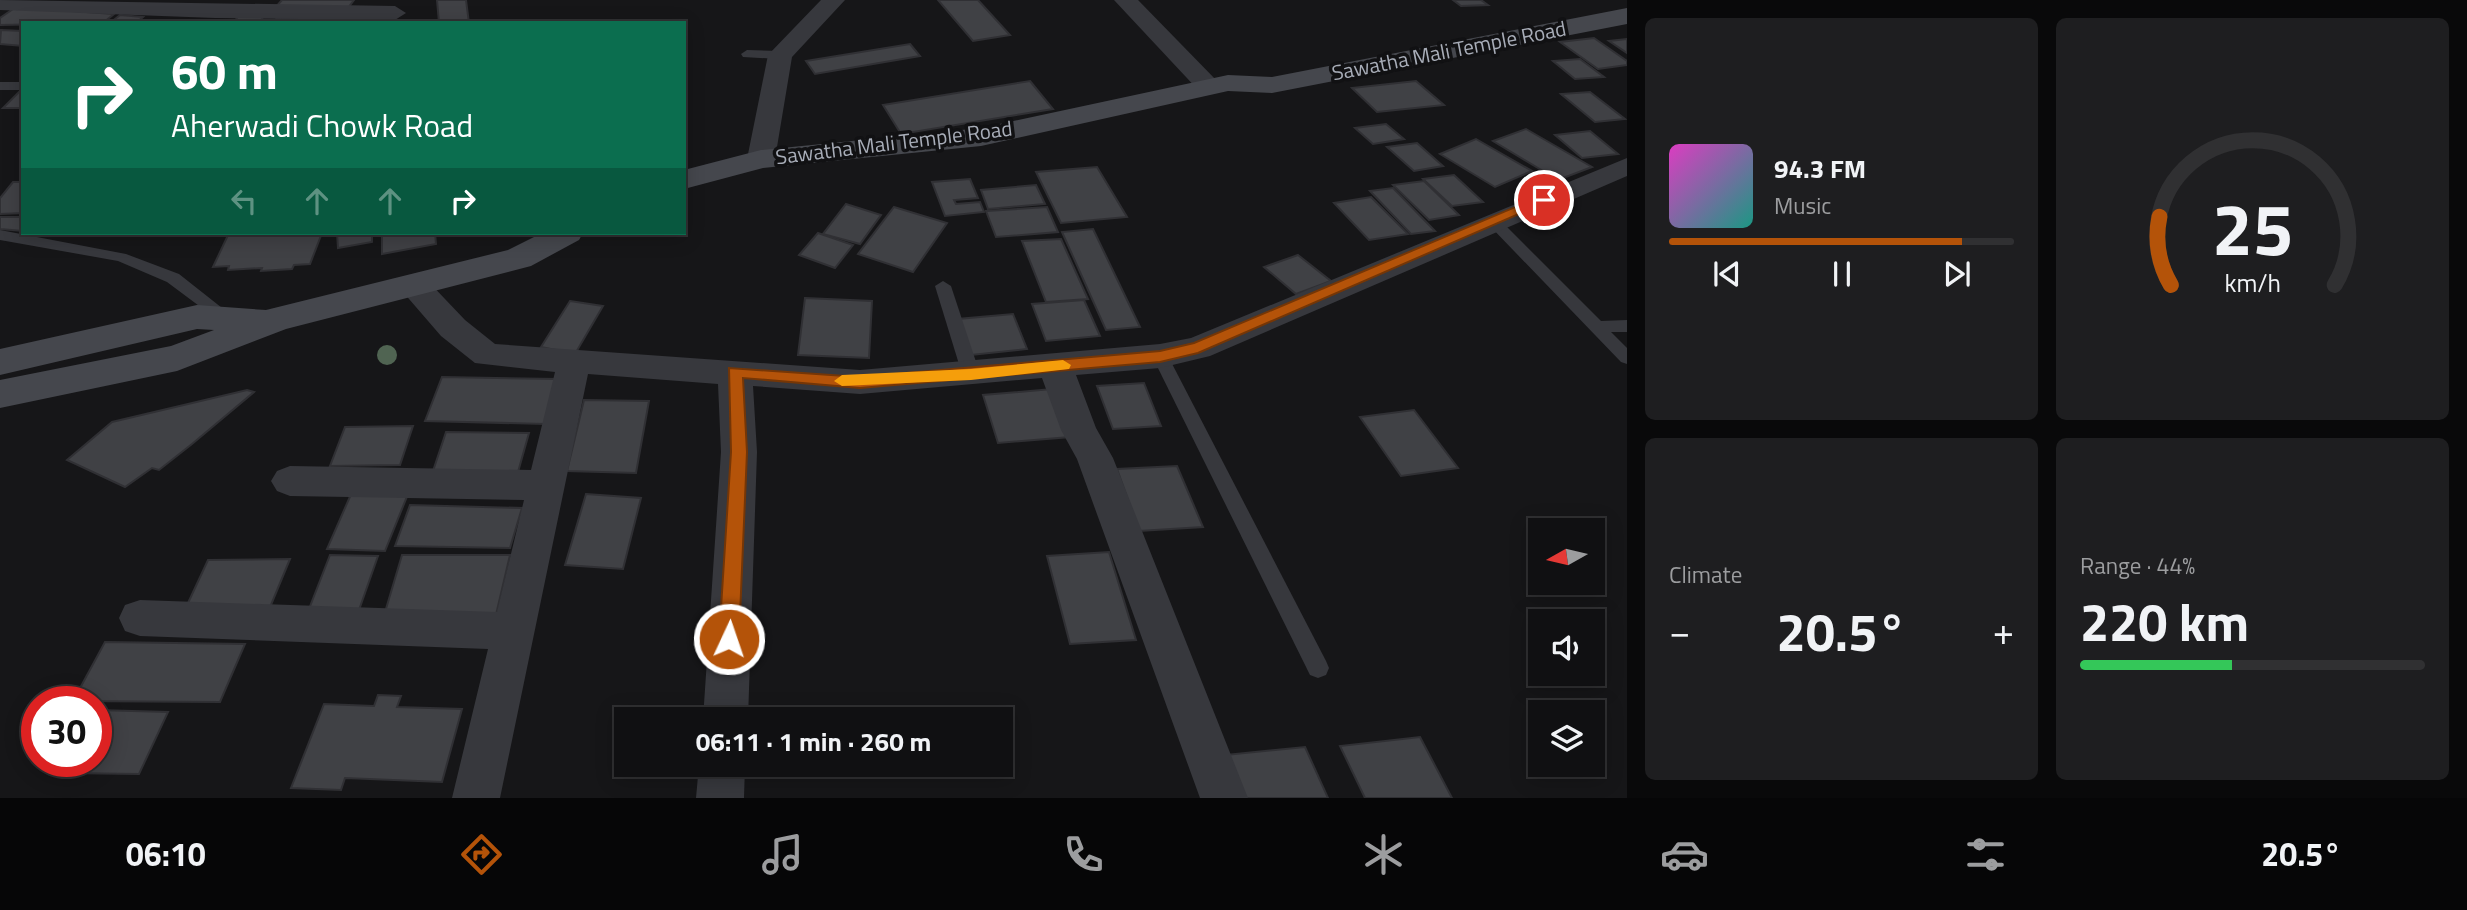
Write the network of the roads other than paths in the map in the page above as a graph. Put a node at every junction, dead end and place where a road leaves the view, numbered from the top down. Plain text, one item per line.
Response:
1 (834, 0) edge
2 (1125, 0) edge
3 (1613, 0) edge
4 (0, 3) edge
5 (394, 12) edge
6 (1627, 16) edge
7 (747, 54) dead end
8 (780, 55) junction
9 (1218, 85) junction
10 (0, 86) edge
11 (21, 86) edge
12 (761, 159) junction
13 (1625, 169) edge
14 (686, 179) edge
15 (1493, 221) junction
16 (0, 235) edge
17 (563, 235) edge
18 (414, 285) junction
19 (943, 286) dead end
20 (228, 319) junction
21 (275, 320) junction
22 (1627, 326) edge
23 (1594, 327) junction
24 (1160, 356) junction
25 (1627, 358) edge
26 (0, 362) edge
27 (574, 362) junction
28 (1055, 366) junction
29 (735, 372) junction
30 (971, 374) junction
31 (0, 394) edge
32 (290, 481) dead end
33 (545, 485) junction
34 (140, 618) dead end
35 (513, 631) junction
36 (1318, 668) dead end
37 (726, 707) edge
38 (721, 777) edge
39 (476, 798) edge
40 (720, 798) edge
41 (1224, 798) edge

1 - 8 street
2 - 9 street
3 - 9 street, Sawatha Mali Temple Road
4 - 5 street
6 - 9 street, Sawatha Mali Temple Road
7 - 8 lane
8 - 12 street
9 - 12 street, Sawatha Mali Temple Road
10 - 11 lane
12 - 14 street, Sawatha Mali Temple Road
13 - 15 street
15 - 23 lane
15 - 24 street
16 - 20 lane
17 - 18 street
18 - 21 street
18 - 27 street
19 - 30 lane
20 - 21 street
20 - 26 street
21 - 31 street
22 - 23 lane
23 - 25 lane
24 - 28 street
24 - 36 lane
27 - 29 street
27 - 33 street
28 - 30 street
28 - 41 street
29 - 30 street
29 - 37 street
32 - 33 street
33 - 35 street
34 - 35 street
35 - 39 street
38 - 40 street

